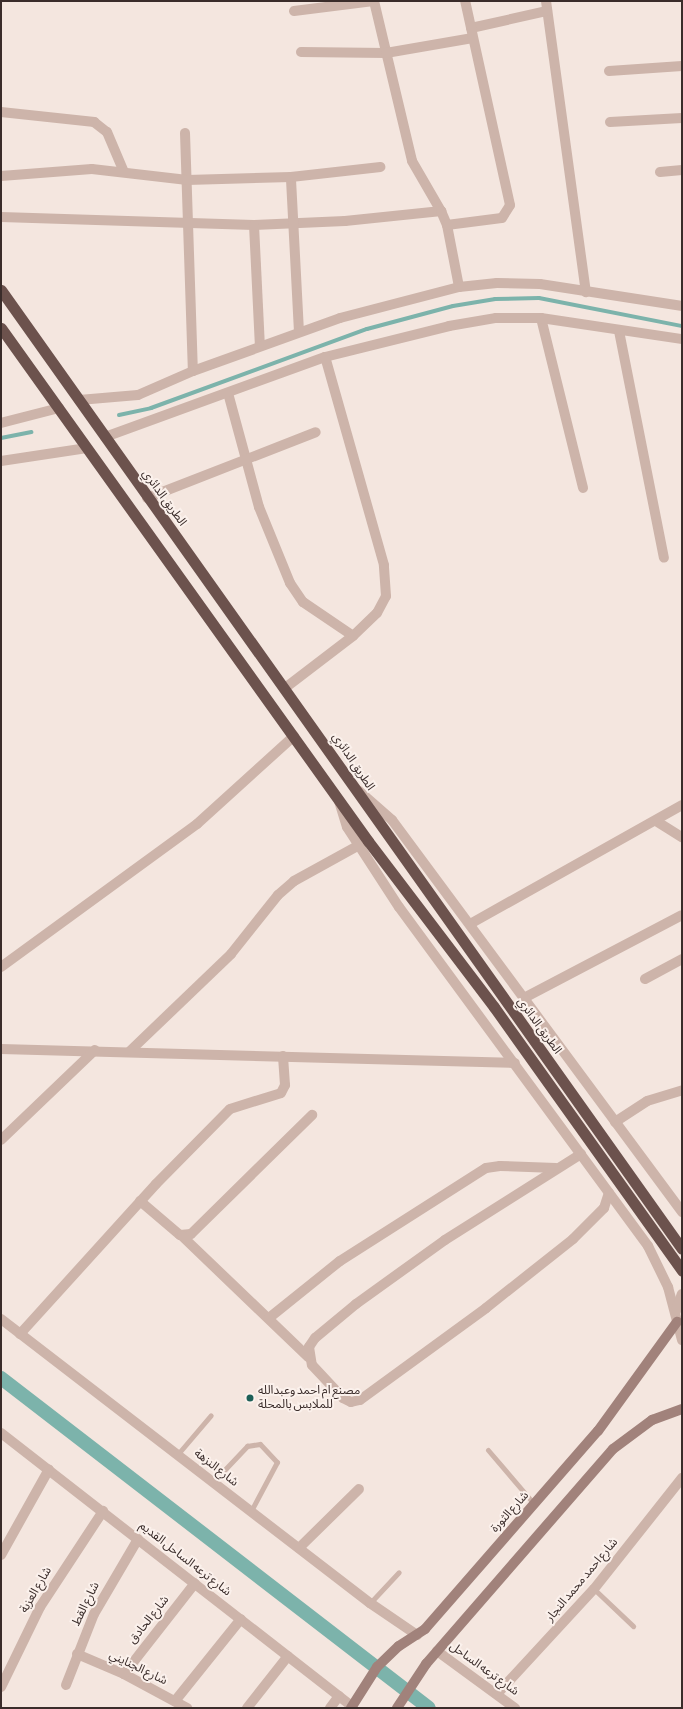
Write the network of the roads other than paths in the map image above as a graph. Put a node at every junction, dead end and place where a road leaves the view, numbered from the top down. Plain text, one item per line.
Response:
1 (373, 1) edge
2 (465, 1) edge
3 (546, 1) edge
4 (294, 10) dead end
5 (547, 12) junction
6 (472, 33) junction
7 (301, 52) dead end
8 (386, 53) junction
9 (682, 66) edge
10 (609, 71) dead end
11 (1, 112) edge
12 (682, 118) edge
13 (610, 122) dead end
14 (185, 133) dead end
15 (380, 167) dead end
16 (682, 170) edge
17 (124, 172) junction
18 (660, 172) dead end
19 (1, 176) edge
20 (291, 177) junction
21 (187, 180) junction
22 (440, 211) junction
23 (1, 217) edge
24 (188, 223) junction
25 (292, 224) junction
26 (254, 225) junction
27 (447, 225) junction
28 (459, 287) junction
29 (1, 290) edge
30 (586, 292) junction
31 (682, 306) edge
32 (541, 318) junction
33 (1, 328) edge
34 (619, 331) junction
35 (299, 332) junction
36 (682, 339) edge
37 (260, 346) junction
38 (325, 357) junction
39 (193, 371) junction
40 (228, 393) junction
41 (79, 400) junction
42 (59, 408) junction
43 (1, 423) edge
44 (316, 432) dead end
45 (105, 437) junction
46 (87, 448) junction
47 (246, 459) junction
48 (1, 461) edge
49 (583, 488) dead end
50 (147, 498) junction
51 (664, 558) dead end
52 (353, 636) junction
53 (285, 688) junction
54 (294, 736) junction
55 (354, 787) junction
56 (682, 805) edge
57 (656, 821) junction
58 (682, 837) edge
59 (363, 843) junction
60 (682, 915) edge
61 (470, 924) junction
62 (682, 959) edge
63 (1, 967) edge
64 (645, 979) dead end
65 (524, 998) junction
66 (1, 1049) edge
67 (96, 1050) junction
68 (130, 1050) junction
69 (283, 1056) junction
70 (515, 1064) junction
71 (682, 1090) edge
72 (312, 1115) dead end
73 (615, 1122) junction
74 (1, 1140) edge
75 (581, 1154) junction
76 (558, 1168) junction
77 (609, 1193) junction
78 (140, 1201) junction
79 (682, 1212) edge
80 (182, 1236) junction
81 (682, 1249) edge
82 (682, 1271) edge
83 (682, 1294) edge
84 (676, 1311) junction
85 (269, 1318) junction
86 (1, 1319) edge
87 (677, 1322) junction
88 (20, 1334) junction
89 (682, 1340) edge
90 (308, 1357) junction
91 (682, 1409) edge
92 (210, 1415) dead end
93 (1, 1434) edge
94 (488, 1450) dead end
95 (177, 1455) junction
96 (49, 1469) junction
97 (682, 1478) edge
98 (213, 1482) junction
99 (359, 1489) dead end
100 (535, 1505) junction
101 (103, 1511) junction
102 (251, 1511) junction
103 (138, 1539) junction
104 (299, 1548) junction
105 (1, 1555) edge
106 (399, 1572) dead end
107 (195, 1583) junction
108 (594, 1589) junction
109 (370, 1603) junction
110 (241, 1620) junction
111 (633, 1626) dead end
112 (418, 1635) junction
113 (437, 1651) junction
114 (77, 1654) junction
115 (288, 1656) junction
116 (124, 1674) junction
117 (66, 1685) dead end
118 (1, 1688) edge
119 (497, 1694) junction
120 (339, 1696) junction
121 (175, 1701) junction
122 (352, 1707) edge
123 (187, 1708) edge
124 (247, 1708) edge
125 (330, 1708) edge
126 (397, 1708) edge
127 (515, 1708) edge

1 - 4 street
1 - 8 street
2 - 6 street
3 - 5 street
5 - 6 street
5 - 30 street
6 - 8 street
6 - 27 street
7 - 8 street
8 - 22 street
9 - 10 street
11 - 17 street
12 - 13 street
14 - 21 street
15 - 20 street
16 - 18 street
17 - 19 street
17 - 21 street
20 - 21 street
20 - 25 street
21 - 24 street
22 - 25 street
22 - 27 street
23 - 24 street
24 - 26 street
24 - 39 street
25 - 26 street
25 - 35 street
26 - 37 street
27 - 28 street
28 - 30 street
28 - 35 street
29 - 41 highway, الطريق الدائري
30 - 31 street
32 - 34 street
32 - 38 street
32 - 49 street
33 - 42 highway
34 - 36 street
34 - 51 street
35 - 37 street
37 - 39 street
38 - 40 street
38 - 52 street
39 - 41 street
40 - 45 street
40 - 47 street
41 - 45 highway, الطريق الدائري
42 - 43 street
42 - 46 highway
44 - 47 street
45 - 50 highway, الطريق الدائري
46 - 48 street
46 - 54 highway
47 - 50 street
47 - 52 street
50 - 53 highway, الطريق الدائري
52 - 53 street
53 - 55 highway, الطريق الدائري
54 - 59 highway
54 - 63 street
55 - 61 street
55 - 81 highway, الطريق الدائري
56 - 57 street
57 - 58 street
57 - 61 street
59 - 68 street
59 - 70 street
59 - 82 highway
60 - 65 street
61 - 65 street
62 - 64 street
65 - 73 street
66 - 67 street
67 - 68 street
67 - 74 street
68 - 69 street
69 - 70 street
69 - 78 street
70 - 75 street
71 - 73 street
72 - 80 street
73 - 79 street
75 - 76 street
75 - 77 street
76 - 85 street
76 - 90 street
77 - 84 street
77 - 90 street
78 - 80 street
78 - 88 street
80 - 85 street
83 - 84 street
84 - 87 street
85 - 90 street
86 - 88 street, شارع النزهة
87 - 89 street
87 - 100 main road, شارع الثورة
88 - 95 street, شارع النزهة
91 - 113 main road
92 - 95 lane
93 - 96 street, شارع ترعه الساحل القديم
94 - 100 lane
95 - 98 street, شارع النزهة
96 - 101 street, شارع ترعه الساحل القديم
96 - 105 street
97 - 108 street, شارع احمد محمد النجار
98 - 102 street, شارع النزهة
98 - 102 lane
99 - 104 street
100 - 112 main road, شارع الثورة
101 - 103 street, شارع ترعه الساحل القديم
101 - 118 street, شارع العزبة
102 - 104 street, شارع النزهة
103 - 107 street, شارع ترعه الساحل القديم
103 - 114 street, شارع القط
104 - 109 street, شارع النزهة
106 - 109 lane
107 - 110 street, شارع ترعه الساحل القديم
107 - 116 street, شارع الحادق
108 - 111 lane
108 - 119 street, شارع احمد محمد النجار
109 - 112 street, شارع النزهة
110 - 115 street, شارع ترعه الساحل القديم
110 - 121 street
112 - 122 main road, شارع الثورة
113 - 119 street, شارع ترعه الساحل
113 - 126 main road
114 - 116 street, شارع الجنايني
114 - 117 street, شارع القط
115 - 120 street, شارع ترعه الساحل القديم
115 - 124 street
116 - 121 street, شارع الجنايني
119 - 127 street, شارع ترعه الساحل
120 - 122 street, شارع ترعه الساحل القديم
120 - 125 street
121 - 123 street, شارع الجنايني

